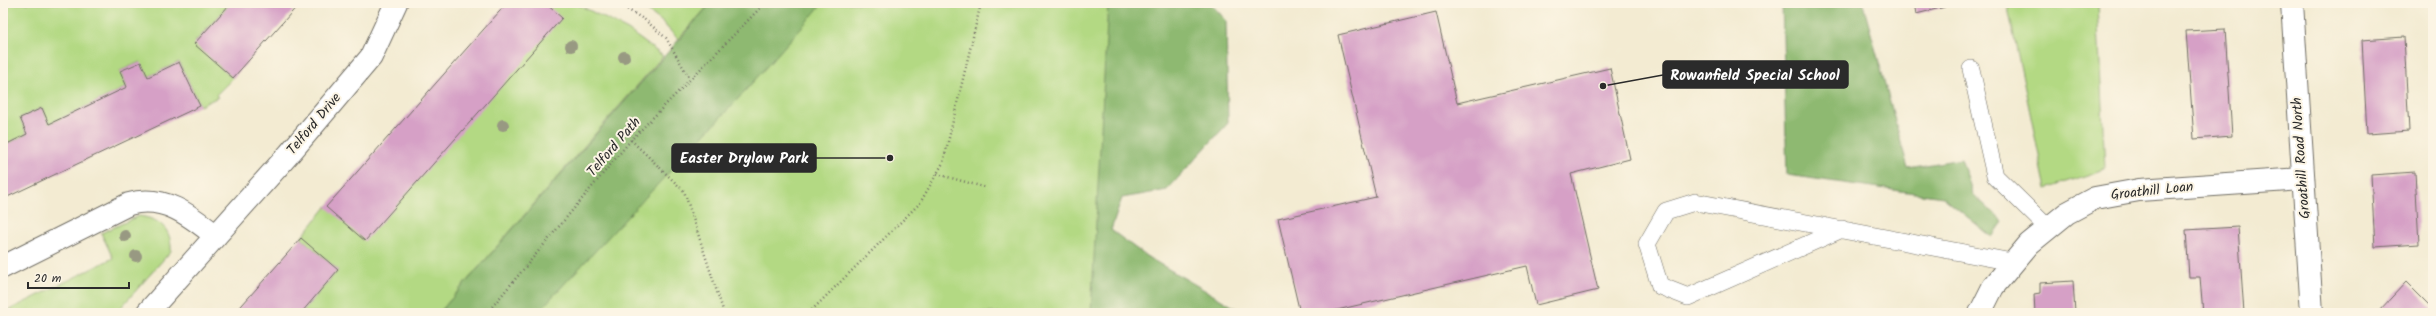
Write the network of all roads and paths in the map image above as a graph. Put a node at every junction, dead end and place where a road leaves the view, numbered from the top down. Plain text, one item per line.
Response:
1 (396, 3) edge
2 (617, 3) edge
3 (765, 3) edge
4 (981, 3) edge
5 (2292, 3) edge
6 (1971, 69) dead end
7 (690, 79) junction
8 (631, 140) junction
9 (937, 174) junction
10 (2302, 179) junction
11 (987, 188) dead end
12 (2047, 227) junction
13 (1842, 229) junction
14 (216, 236) junction
15 (2012, 262) junction
16 (3, 267) edge
17 (147, 313) edge
18 (487, 313) edge
19 (724, 313) edge
20 (809, 313) edge
21 (1980, 313) edge
22 (2312, 313) edge

1 - 14 street, Telford Drive
2 - 7 path
3 - 7 path, Telford Path
4 - 9 path
5 - 10 street, Groathill Road North
6 - 12 lane
7 - 8 path, Telford Path
8 - 18 path, Telford Path
8 - 19 path
9 - 11 path
9 - 20 path
10 - 12 street, Groathill Loan
10 - 22 street, Groathill Road North
12 - 15 street, Groathill Loan
13 - 13 lane
13 - 15 lane
14 - 16 street
14 - 17 street, Telford Drive
15 - 21 street, Groathill Loan

